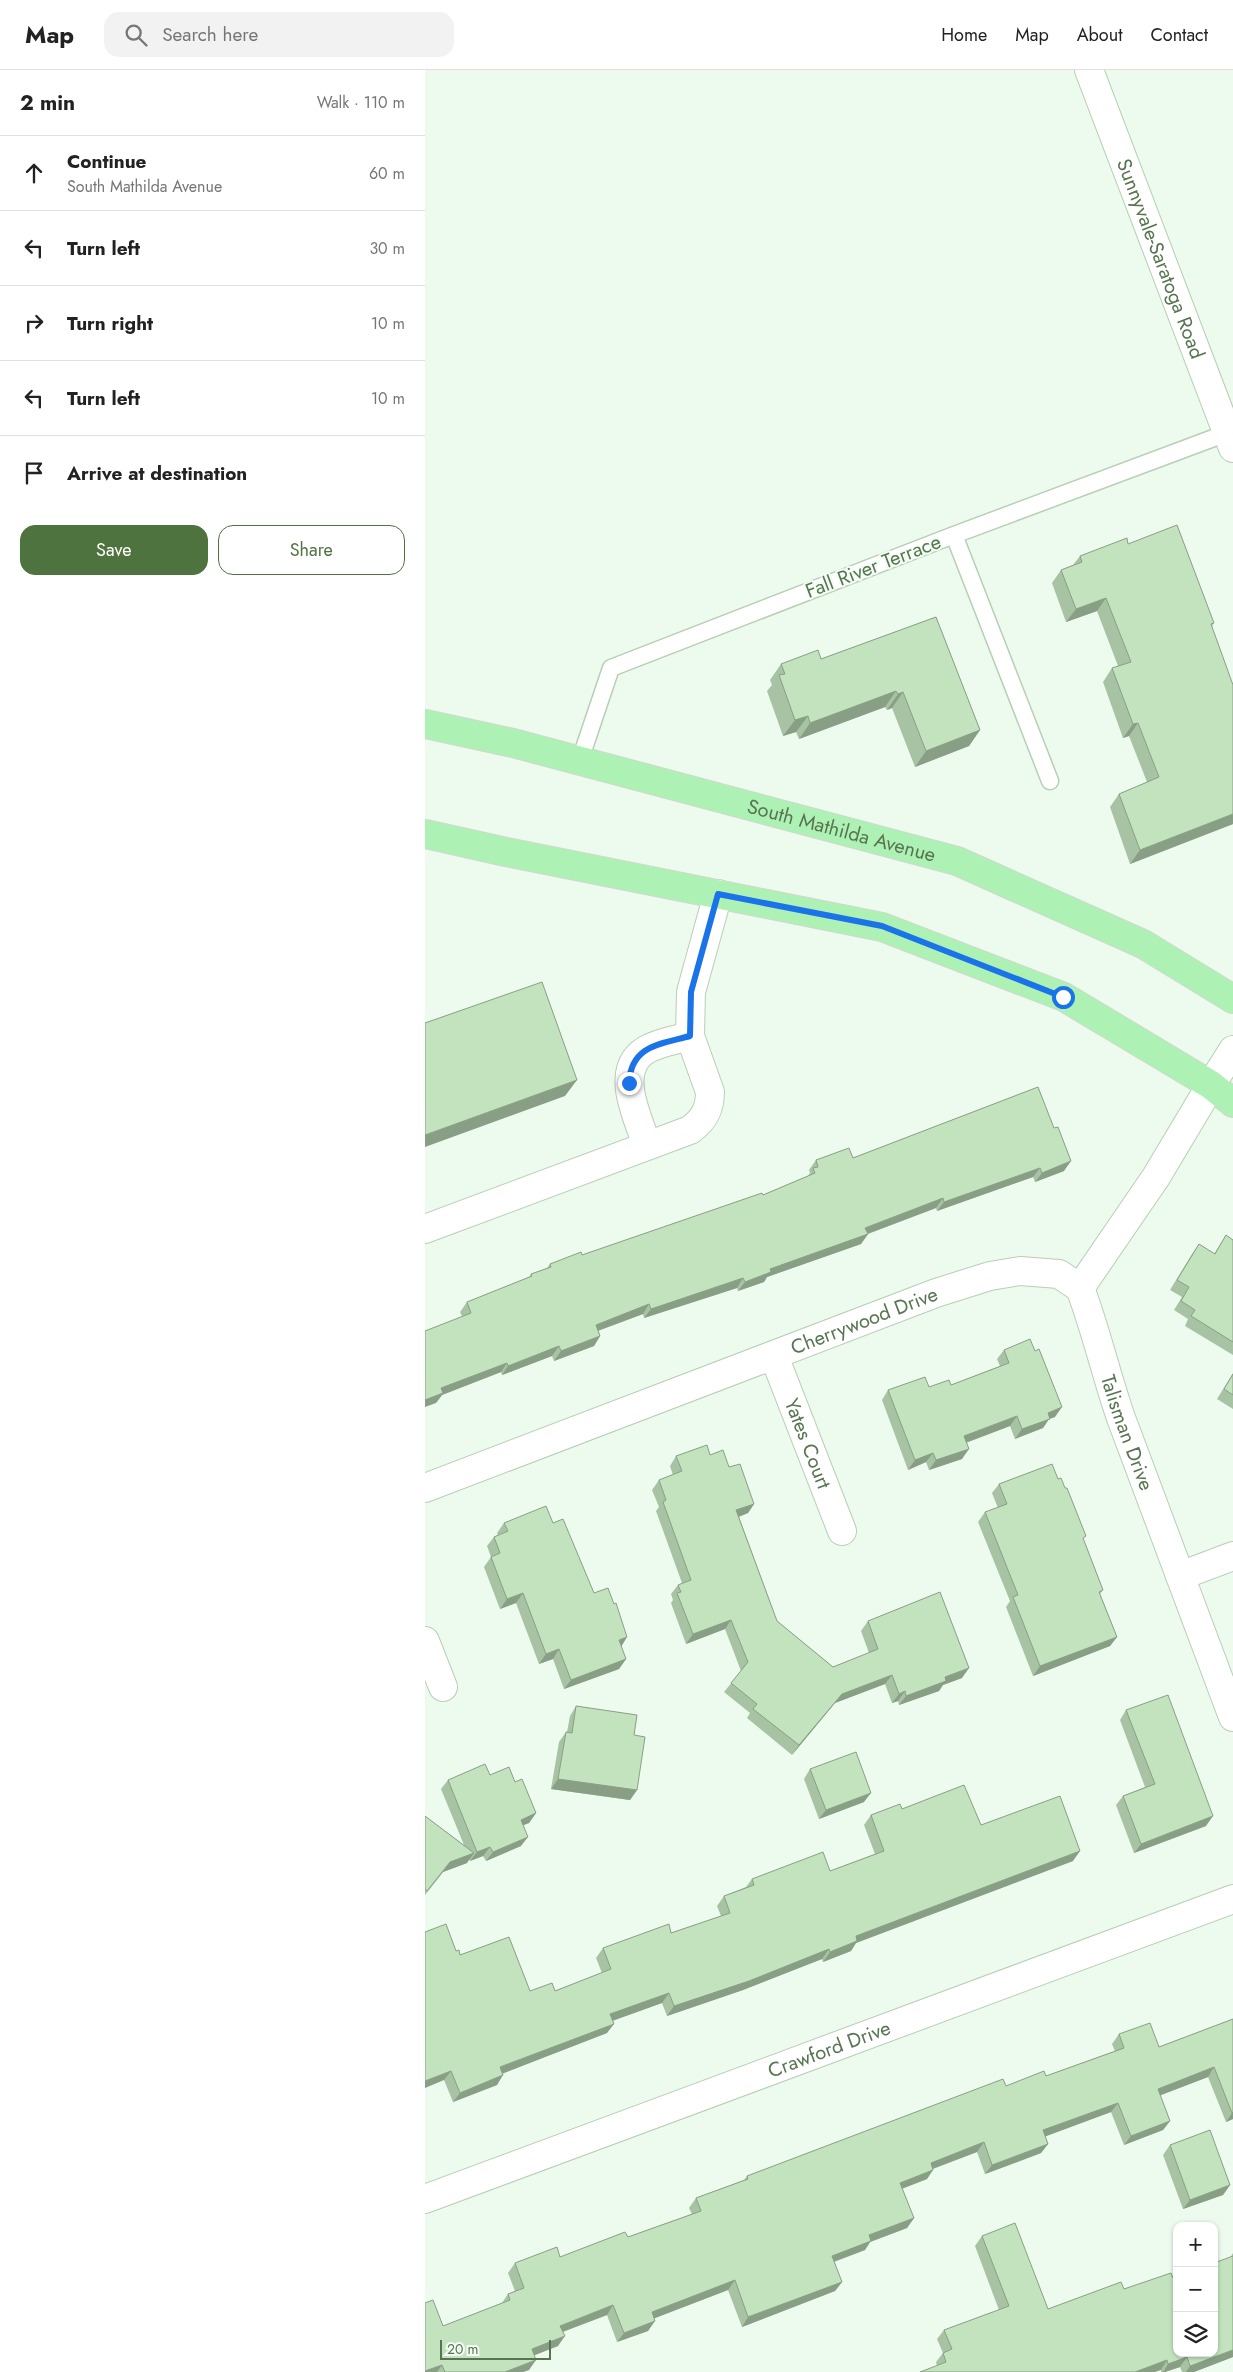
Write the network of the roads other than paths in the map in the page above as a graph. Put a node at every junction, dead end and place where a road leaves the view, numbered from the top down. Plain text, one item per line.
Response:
1 (1089, 70) edge
2 (1230, 441) edge
3 (954, 535) junction
4 (425, 724) edge
5 (579, 760) junction
6 (1050, 781) dead end
7 (425, 834) edge
8 (718, 894) junction
9 (1233, 999) edge
10 (690, 1036) junction
11 (1233, 1050) edge
12 (1211, 1085) junction
13 (1233, 1103) edge
14 (647, 1145) junction
15 (425, 1229) edge
16 (1080, 1288) junction
17 (774, 1356) junction
18 (425, 1488) edge
19 (842, 1531) dead end
20 (1233, 1556) edge
21 (1180, 1576) junction
22 (425, 1641) edge
23 (443, 1687) dead end
24 (1233, 1717) edge
25 (1233, 1899) edge
26 (425, 2199) edge

1 - 2 street, Sunnyvale-Saratoga Road
2 - 3 lane, Fall River Terrace
3 - 5 lane, Fall River Terrace
3 - 6 lane
4 - 5 main road, South Mathilda Avenue
5 - 9 main road, South Mathilda Avenue
7 - 8 main road
8 - 10 street
8 - 12 main road
10 - 14 street
10 - 14 street
11 - 12 street
12 - 13 main road
12 - 16 street
14 - 15 street
16 - 17 street, Cherrywood Drive
16 - 21 street, Talisman Drive
17 - 18 street, Cherrywood Drive
17 - 19 street, Yates Court
20 - 21 street
21 - 24 street, Talisman Drive
22 - 23 street
25 - 26 street, Crawford Drive

